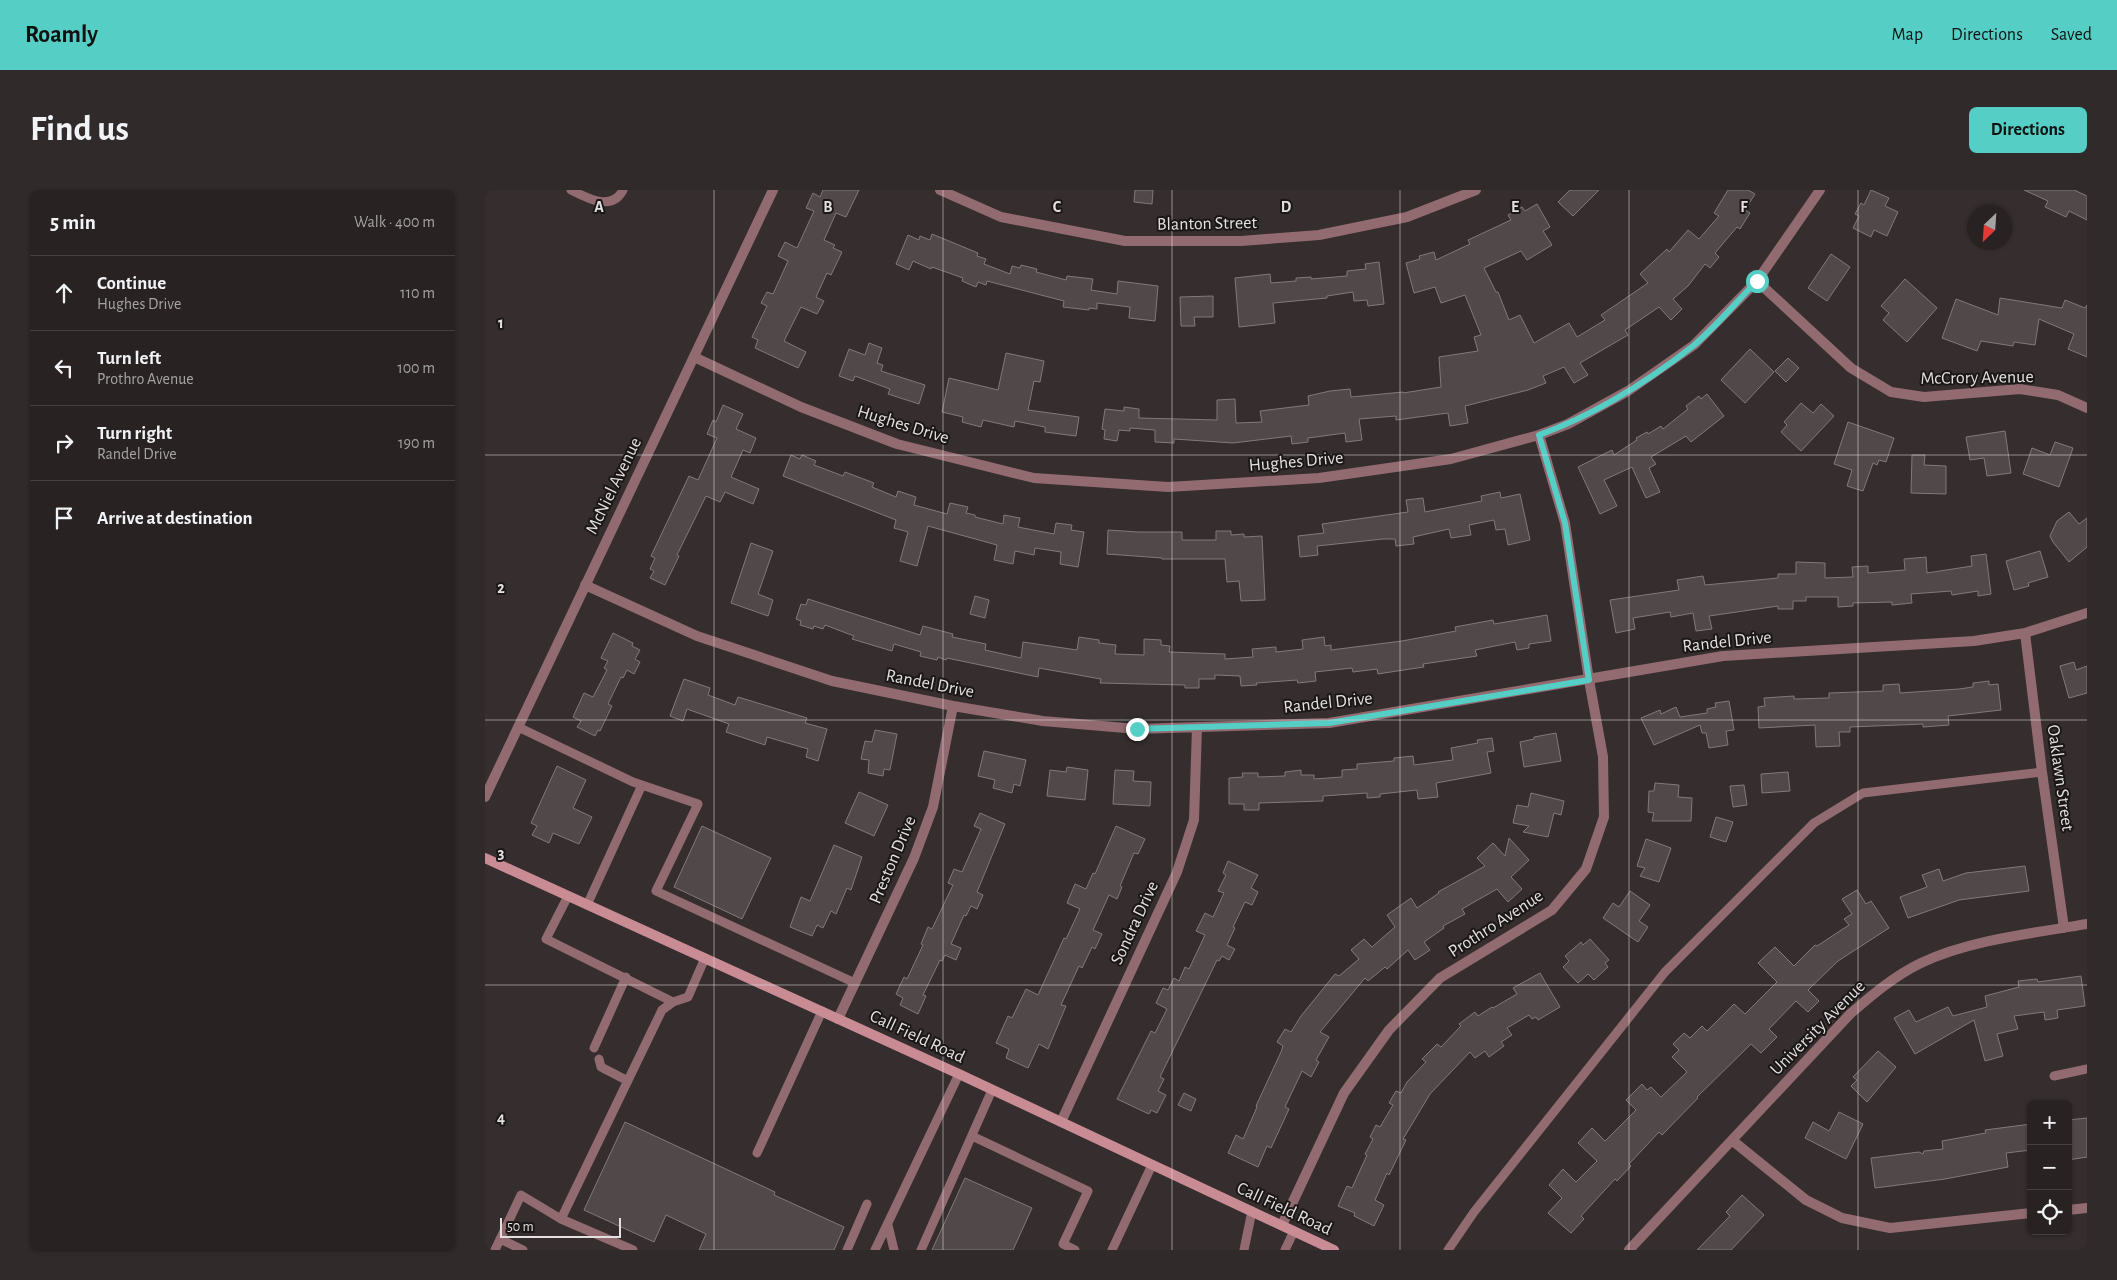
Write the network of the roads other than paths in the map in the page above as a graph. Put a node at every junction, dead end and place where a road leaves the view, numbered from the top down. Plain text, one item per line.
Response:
1 (571, 190) edge
2 (623, 190) edge
3 (773, 190) edge
4 (940, 190) edge
5 (1476, 190) edge
6 (1820, 190) edge
7 (1757, 281) junction
8 (694, 357) junction
9 (2087, 408) edge
10 (1539, 435) junction
11 (585, 585) junction
12 (2087, 613) edge
13 (2025, 633) junction
14 (1589, 680) junction
15 (953, 706) junction
16 (518, 727) junction
17 (1197, 727) junction
18 (2042, 772) junction
19 (642, 785) junction
20 (485, 797) edge
21 (485, 858) edge
22 (569, 896) junction
23 (587, 905) junction
24 (2087, 924) edge
25 (2064, 928) junction
26 (705, 958) junction
27 (626, 977) junction
28 (855, 984) junction
29 (673, 1002) junction
30 (822, 1011) junction
31 (838, 1018) junction
32 (594, 1048) dead end
33 (599, 1059) dead end
34 (2087, 1069) edge
35 (959, 1074) junction
36 (2054, 1076) dead end
37 (628, 1081) junction
38 (992, 1090) junction
39 (1061, 1122) junction
40 (971, 1136) junction
41 (1733, 1141) junction
42 (757, 1153) dead end
43 (1152, 1165) junction
44 (867, 1204) dead end
45 (2072, 1210) edge
46 (2086, 1210) edge
47 (1252, 1211) junction
48 (2027, 1214) edge
49 (561, 1219) junction
50 (888, 1225) junction
51 (1282, 1225) junction
52 (1294, 1231) junction
53 (500, 1239) junction
54 (495, 1250) edge
55 (523, 1250) edge
56 (633, 1250) edge
57 (847, 1250) edge
58 (875, 1250) edge
59 (894, 1250) edge
60 (921, 1250) edge
61 (1075, 1250) edge
62 (1112, 1250) edge
63 (1244, 1250) edge
64 (1285, 1250) edge
65 (1334, 1250) edge
66 (1448, 1250) edge
67 (1629, 1250) edge

1 - 2 lane
3 - 8 street, McNiel Avenue
4 - 5 street, Blanton Street
6 - 7 street, Hughes Drive
7 - 9 street, McCrory Avenue
7 - 10 street, Hughes Drive
8 - 10 street, Hughes Drive
8 - 11 street, McNiel Avenue
10 - 14 street, Prothro Avenue
11 - 15 street, Randel Drive
11 - 16 street, McNiel Avenue
12 - 13 street, Randel Drive
13 - 14 street, Randel Drive
13 - 18 street, Oaklawn Street
14 - 17 street, Randel Drive
14 - 51 street, Prothro Avenue
15 - 17 street, Randel Drive
15 - 28 street, Preston Drive
16 - 19 lane
16 - 20 street, McNiel Avenue
17 - 39 street, Sondra Drive
18 - 25 street, Oaklawn Street
18 - 66 lane
19 - 23 lane
19 - 28 lane
21 - 22 main road, Call Field Road
22 - 23 main road, Call Field Road
22 - 27 lane
23 - 26 main road, Call Field Road
24 - 25 street, University Avenue
25 - 41 street, University Avenue
26 - 29 lane
26 - 30 main road, Call Field Road
27 - 29 lane
27 - 32 lane
28 - 31 street, Preston Drive
29 - 37 lane
30 - 31 main road, Call Field Road
30 - 42 lane
31 - 35 main road, Call Field Road
33 - 37 lane
34 - 36 lane
35 - 38 main road, Call Field Road
35 - 50 lane
37 - 49 lane
38 - 39 main road, Call Field Road
38 - 40 lane
39 - 43 main road, Call Field Road
40 - 60 lane
40 - 61 lane
41 - 48 street
41 - 67 street, University Avenue
43 - 47 main road, Call Field Road
43 - 62 lane
44 - 57 lane
45 - 46 street
47 - 51 main road, Call Field Road
47 - 63 lane
49 - 53 lane
49 - 56 lane
50 - 58 lane
50 - 59 lane
51 - 52 main road, Call Field Road
52 - 64 lane
52 - 65 main road, Call Field Road
53 - 54 lane
53 - 55 lane

